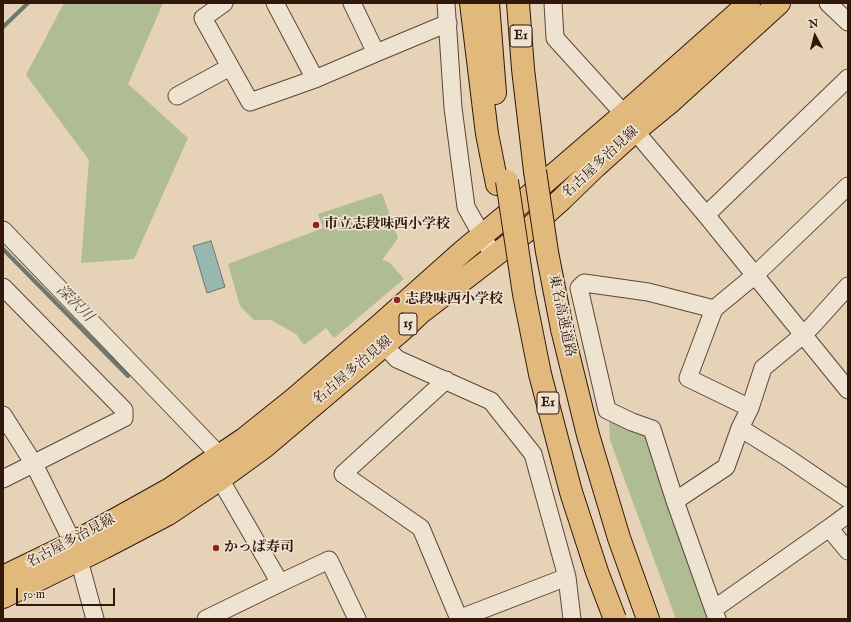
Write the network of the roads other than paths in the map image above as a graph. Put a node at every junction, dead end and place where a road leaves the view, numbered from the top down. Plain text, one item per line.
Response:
1 (224, 3) edge
2 (275, 3) edge
3 (352, 3) edge
4 (446, 3) edge
5 (471, 3) edge
6 (488, 3) edge
7 (518, 3) edge
8 (525, 3) edge
9 (553, 3) edge
10 (749, 3) edge
11 (779, 3) edge
12 (828, 3) edge
13 (848, 22) edge
14 (448, 23) junction
15 (376, 53) junction
16 (230, 67) junction
17 (523, 69) junction
18 (848, 78) edge
19 (315, 79) junction
20 (177, 96) dead end
21 (629, 122) junction
22 (502, 182) junction
23 (848, 186) edge
24 (706, 215) junction
25 (3, 230) edge
26 (482, 236) junction
27 (494, 257) junction
28 (754, 276) junction
29 (848, 286) edge
30 (3, 287) edge
31 (714, 309) junction
32 (803, 335) junction
33 (384, 345) junction
34 (446, 380) junction
35 (848, 390) edge
36 (750, 408) junction
37 (3, 415) edge
38 (740, 428) junction
39 (220, 456) junction
40 (34, 464) junction
41 (3, 479) edge
42 (220, 479) junction
43 (848, 499) edge
44 (675, 501) junction
45 (848, 514) edge
46 (829, 528) junction
47 (76, 551) junction
48 (848, 551) edge
49 (567, 577) junction
50 (3, 578) edge
51 (280, 582) junction
52 (3, 597) edge
53 (716, 614) edge
54 (95, 619) edge
55 (206, 619) edge
56 (357, 619) edge
57 (458, 619) edge
58 (572, 619) edge
59 (615, 619) edge
60 (648, 619) edge

1 - 16 street
2 - 19 street
3 - 15 street
4 - 14 street
5 - 22 main road
6 - 22 main road, E1
7 - 17 main road, 東名高速道路 / E1
8 - 17 main road
9 - 21 street
10 - 21 main road, 名古屋多治見線 / 15
11 - 21 main road, 名古屋多治見線 / 15
12 - 13 street
14 - 15 street
14 - 26 street
15 - 19 street
16 - 19 street
16 - 20 street
17 - 60 main road, 東名高速道路 / E1, bridge
18 - 24 street
21 - 24 street
21 - 26 main road, 名古屋多治見線 / 15
21 - 27 main road, 名古屋多治見線 / 15
22 - 59 main road, E1, bridge
23 - 28 street
24 - 28 street
25 - 39 street
26 - 27 street
26 - 39 main road, 名古屋多治見線 / 15
27 - 33 main road, 名古屋多治見線 / 15
28 - 31 street
28 - 32 street
29 - 32 street
30 - 40 street
31 - 36 street
31 - 44 street
32 - 35 street
32 - 36 street
33 - 34 street
33 - 42 main road, 名古屋多治見線 / 15
34 - 49 street
34 - 57 street
36 - 38 street
37 - 40 street
38 - 43 street
38 - 44 street
39 - 47 main road, 名古屋多治見線 / 15
40 - 41 street
40 - 47 street
42 - 47 main road, 名古屋多治見線 / 15
42 - 51 street
44 - 53 street
45 - 46 street
46 - 48 street
46 - 53 street
47 - 50 main road, 名古屋多治見線 / 15
47 - 52 main road, 名古屋多治見線 / 15
47 - 54 street
49 - 57 street
49 - 58 street
51 - 55 street
51 - 56 street

